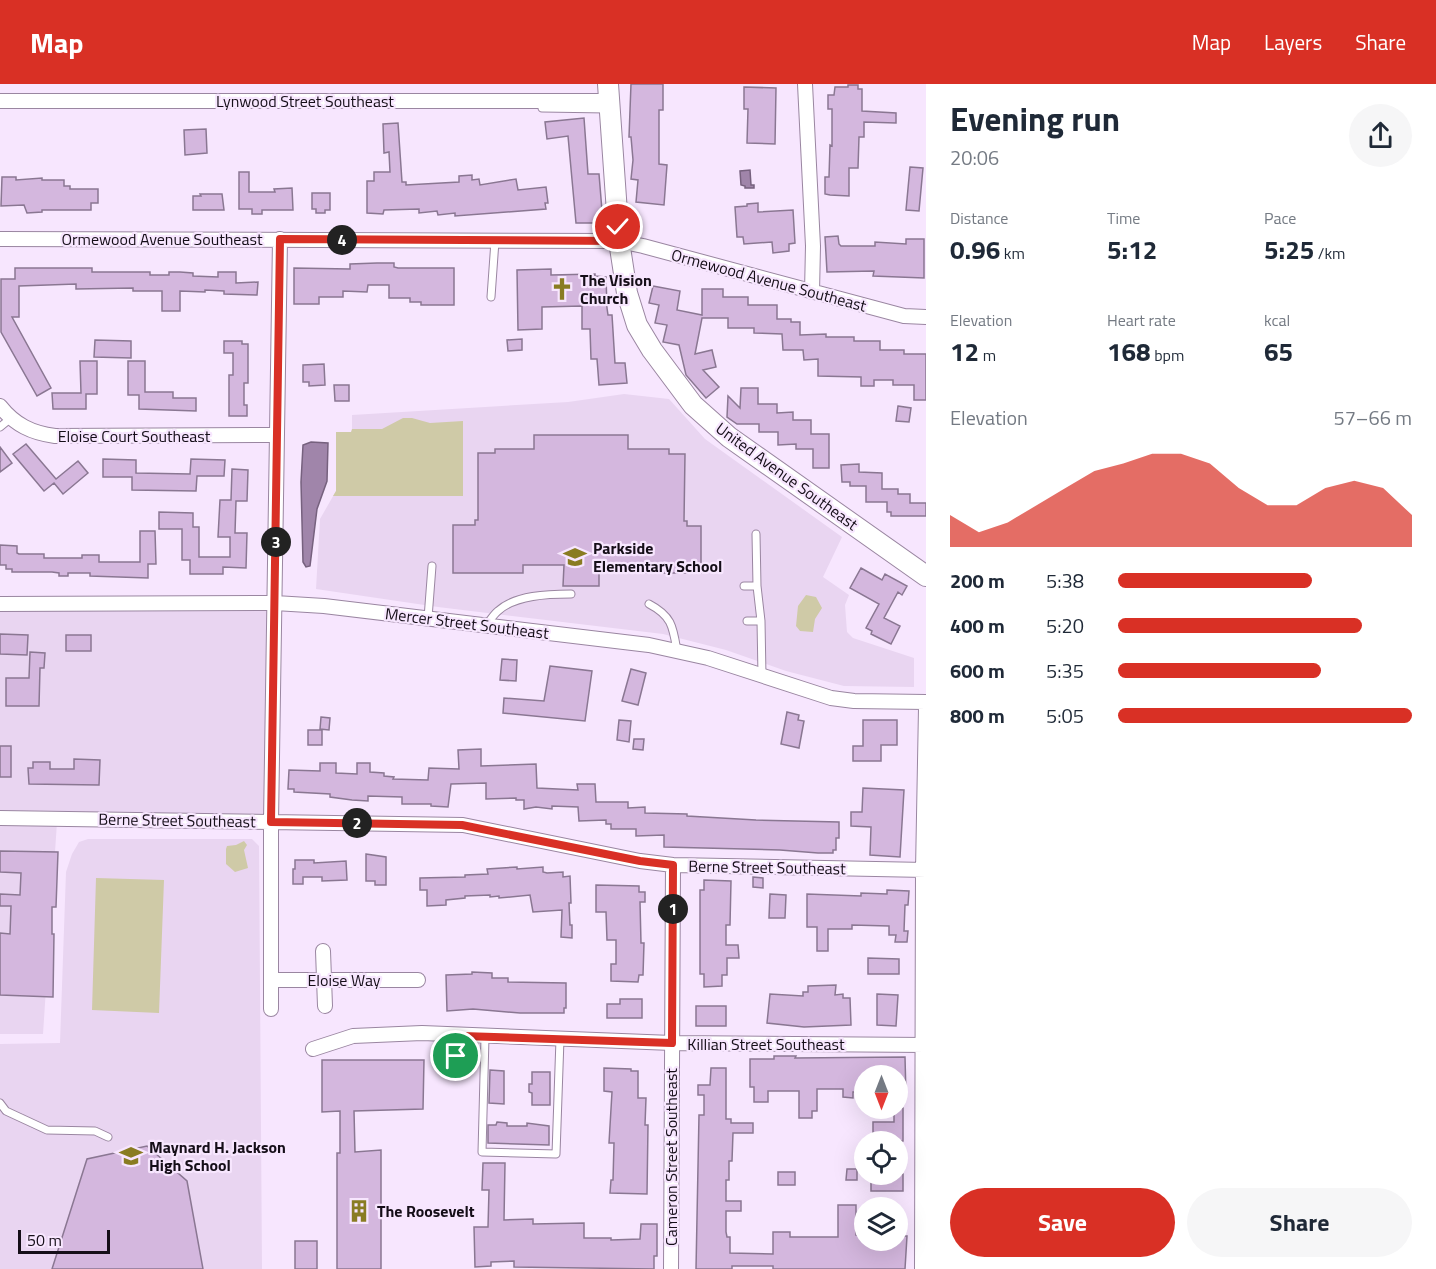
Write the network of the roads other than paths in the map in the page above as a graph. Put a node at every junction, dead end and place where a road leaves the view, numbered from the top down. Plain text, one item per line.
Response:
1 (805, 84) edge
2 (609, 98) edge
3 (0, 101) edge
4 (542, 108) dead end
5 (0, 239) edge
6 (280, 239) junction
7 (495, 241) junction
8 (620, 241) junction
9 (812, 292) junction
10 (491, 297) dead end
11 (926, 317) edge
12 (0, 406) edge
13 (6, 422) edge
14 (277, 435) junction
15 (756, 534) dead end
16 (432, 566) dead end
17 (926, 576) edge
18 (744, 586) dead end
19 (757, 586) junction
20 (572, 594) dead end
21 (275, 603) junction
22 (0, 604) edge
23 (649, 604) dead end
24 (428, 618) junction
25 (747, 621) dead end
26 (760, 621) junction
27 (486, 625) junction
28 (677, 651) junction
29 (762, 676) junction
30 (926, 702) edge
31 (926, 708) edge
32 (0, 818) edge
33 (271, 822) junction
34 (673, 865) junction
35 (924, 870) edge
36 (323, 951) dead end
37 (271, 980) junction
38 (324, 980) junction
39 (418, 980) dead end
40 (325, 1006) dead end
41 (271, 1009) dead end
42 (462, 1036) junction
43 (485, 1037) junction
44 (560, 1040) junction
45 (672, 1043) junction
46 (924, 1045) edge
47 (313, 1048) dead end
48 (456, 1056) dead end
49 (0, 1103) edge
50 (108, 1137) dead end
51 (671, 1269) edge
52 (922, 1269) edge

1 - 9 street
2 - 3 street, Lynwood Street Southeast
2 - 4 lane
2 - 8 street, United Avenue Southeast
5 - 6 street, Ormewood Avenue Southeast
6 - 7 street, Ormewood Avenue Southeast
6 - 14 street
7 - 8 street, Ormewood Avenue Southeast
7 - 10 lane
8 - 9 street, Ormewood Avenue Southeast
8 - 17 street, United Avenue Southeast
9 - 11 street, Ormewood Avenue Southeast
12 - 13 street, Eloise Court Southeast
13 - 14 street, Eloise Court Southeast
14 - 21 street
15 - 19 lane
16 - 24 lane
18 - 19 lane
19 - 26 lane
20 - 27 lane
21 - 22 street, Mercer Street Southeast
21 - 24 street, Mercer Street Southeast
21 - 33 street
23 - 28 lane
24 - 27 street, Mercer Street Southeast
25 - 26 lane
26 - 29 lane
27 - 28 street, Mercer Street Southeast
28 - 29 street, Mercer Street Southeast
29 - 30 street, Mercer Street Southeast
31 - 35 street
32 - 33 street, Berne Street Southeast
33 - 34 street, Berne Street Southeast
33 - 37 street
34 - 35 street, Berne Street Southeast
34 - 45 street, Cameron Street Southeast
35 - 46 street
36 - 38 street
37 - 38 street, Eloise Way
37 - 41 street
38 - 39 street, Eloise Way
38 - 40 street
42 - 43 street, Killian Street Southeast
42 - 47 street, Killian Street Southeast
42 - 48 lane
43 - 44 street, Killian Street Southeast
43 - 44 lane
44 - 45 street, Killian Street Southeast
45 - 46 street, Killian Street Southeast
45 - 51 street, Cameron Street Southeast
46 - 52 street
49 - 50 lane

